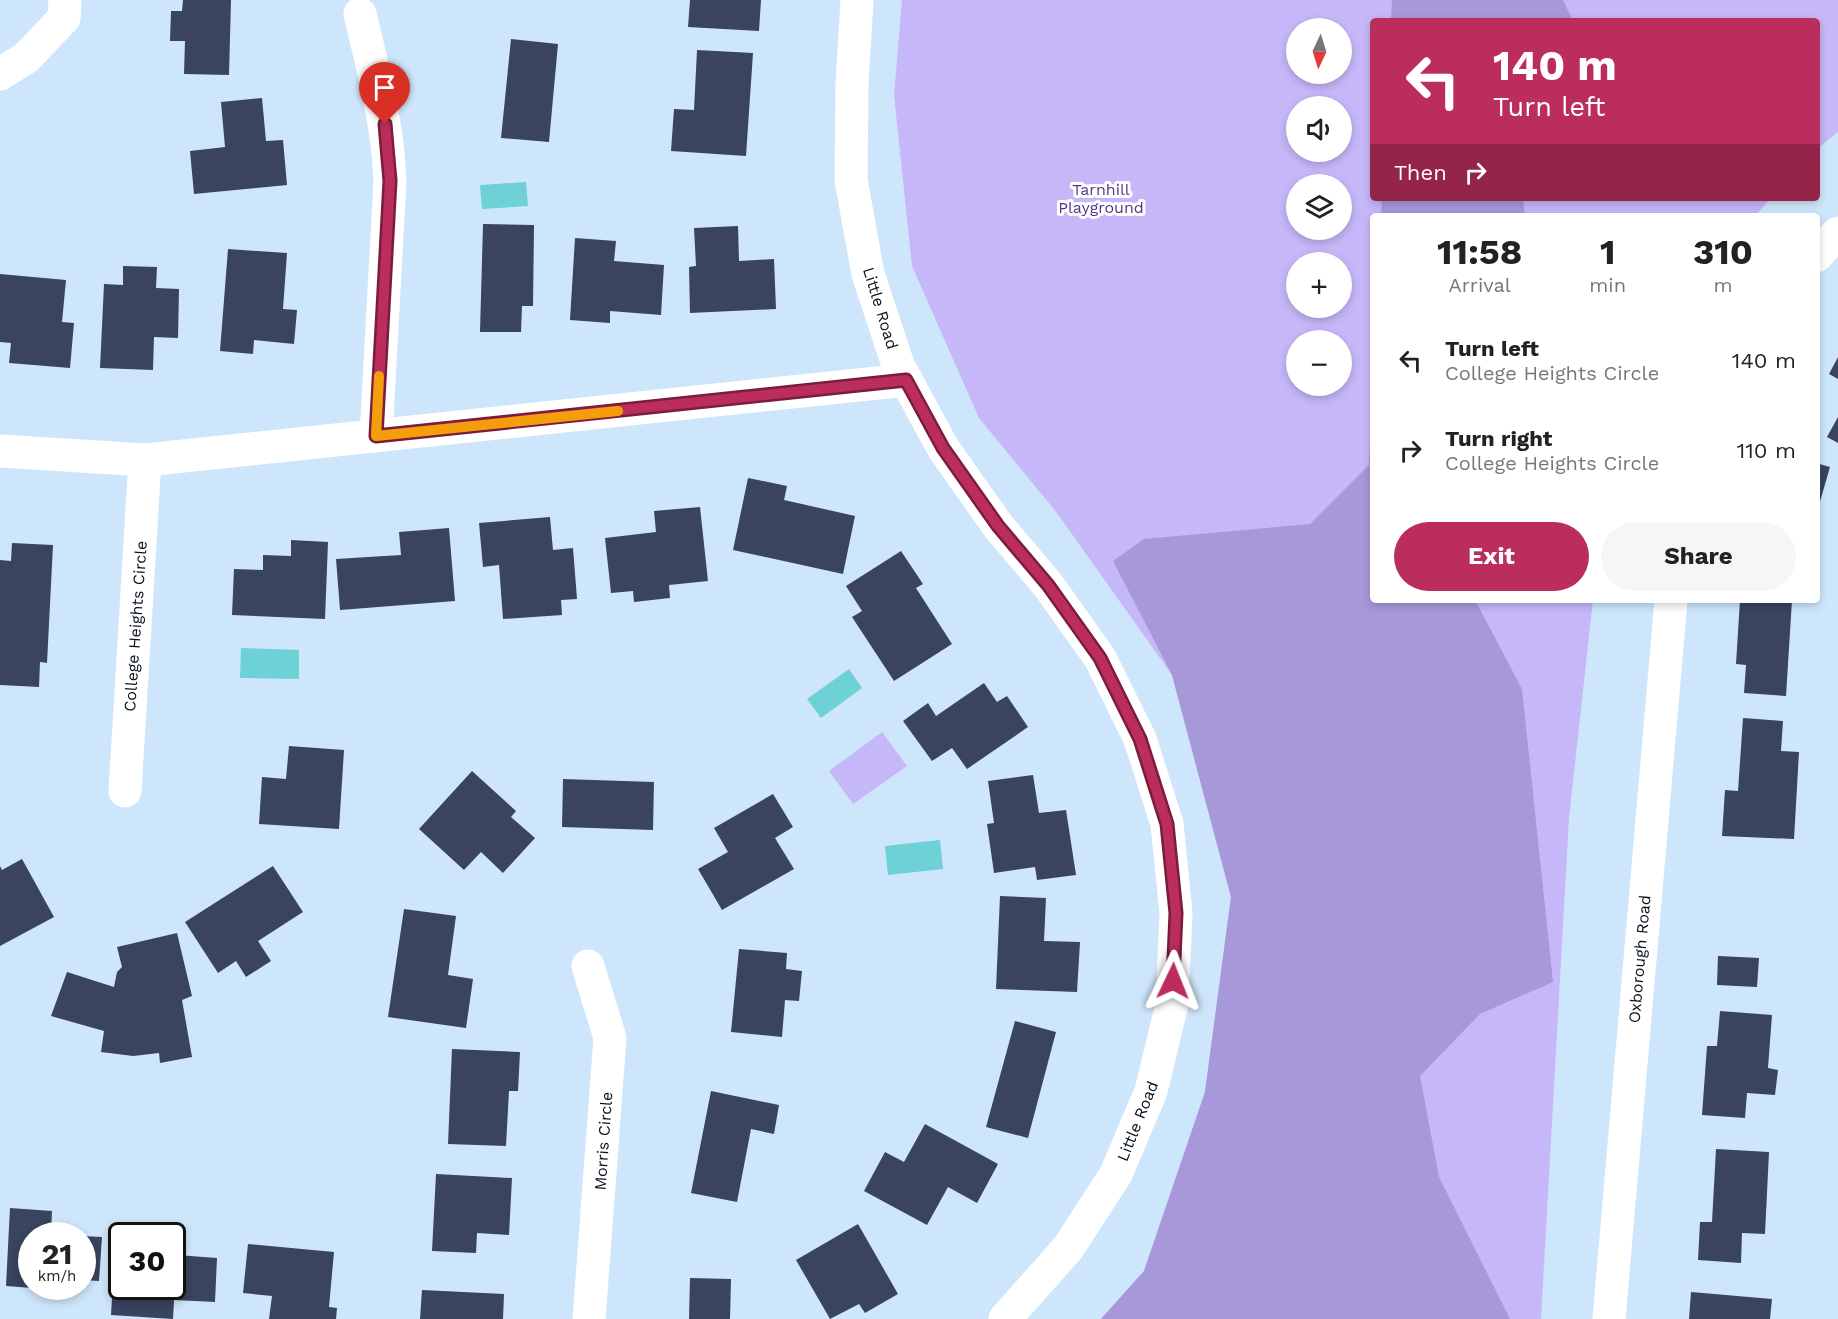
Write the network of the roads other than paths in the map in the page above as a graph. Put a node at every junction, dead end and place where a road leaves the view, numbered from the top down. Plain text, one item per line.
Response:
1 (64, 0) edge
2 (857, 0) edge
3 (360, 14) dead end
4 (0, 74) edge
5 (1838, 233) edge
6 (1820, 252) edge
7 (906, 380) junction
8 (376, 436) junction
9 (0, 451) edge
10 (145, 460) junction
11 (1671, 603) edge
12 (125, 791) dead end
13 (588, 966) dead end
14 (589, 1319) edge
15 (1005, 1319) edge
16 (1609, 1319) edge

1 - 4 street
2 - 7 street, Little Road
3 - 8 street
5 - 6 street
7 - 8 street
7 - 15 street, Little Road
8 - 10 street
9 - 10 street
10 - 12 street, College Heights Circle
11 - 16 street, Oxborough Road
13 - 14 street, Morris Circle

